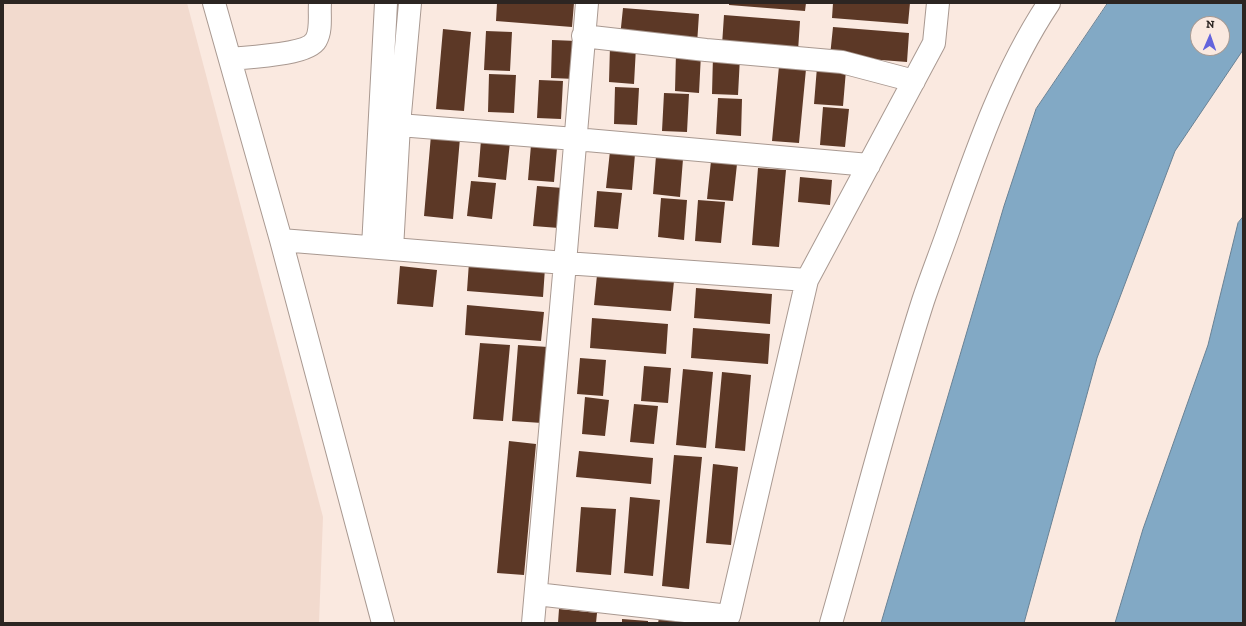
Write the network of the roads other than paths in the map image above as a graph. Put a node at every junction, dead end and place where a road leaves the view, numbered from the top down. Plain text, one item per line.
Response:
1 (214, 3) edge
2 (320, 3) edge
3 (386, 3) edge
4 (410, 3) edge
5 (587, 3) edge
6 (938, 3) edge
7 (1049, 3) edge
8 (583, 36) junction
9 (230, 59) junction
10 (914, 81) junction
11 (399, 125) junction
12 (575, 139) junction
13 (869, 165) junction
14 (281, 240) junction
15 (383, 248) junction
16 (565, 263) junction
17 (808, 280) junction
18 (536, 594) junction
19 (383, 623) edge
20 (533, 623) edge
21 (831, 623) edge

1 - 9 street
2 - 9 street
3 - 15 street
4 - 11 street
5 - 8 street
6 - 10 street
7 - 21 street
8 - 10 street
8 - 12 street
9 - 14 street
10 - 13 street
11 - 12 street
11 - 15 street
12 - 13 street
12 - 16 street
13 - 17 street
14 - 15 street
14 - 19 street
15 - 16 street
16 - 17 street
16 - 18 street
17 - 18 street
18 - 20 street

